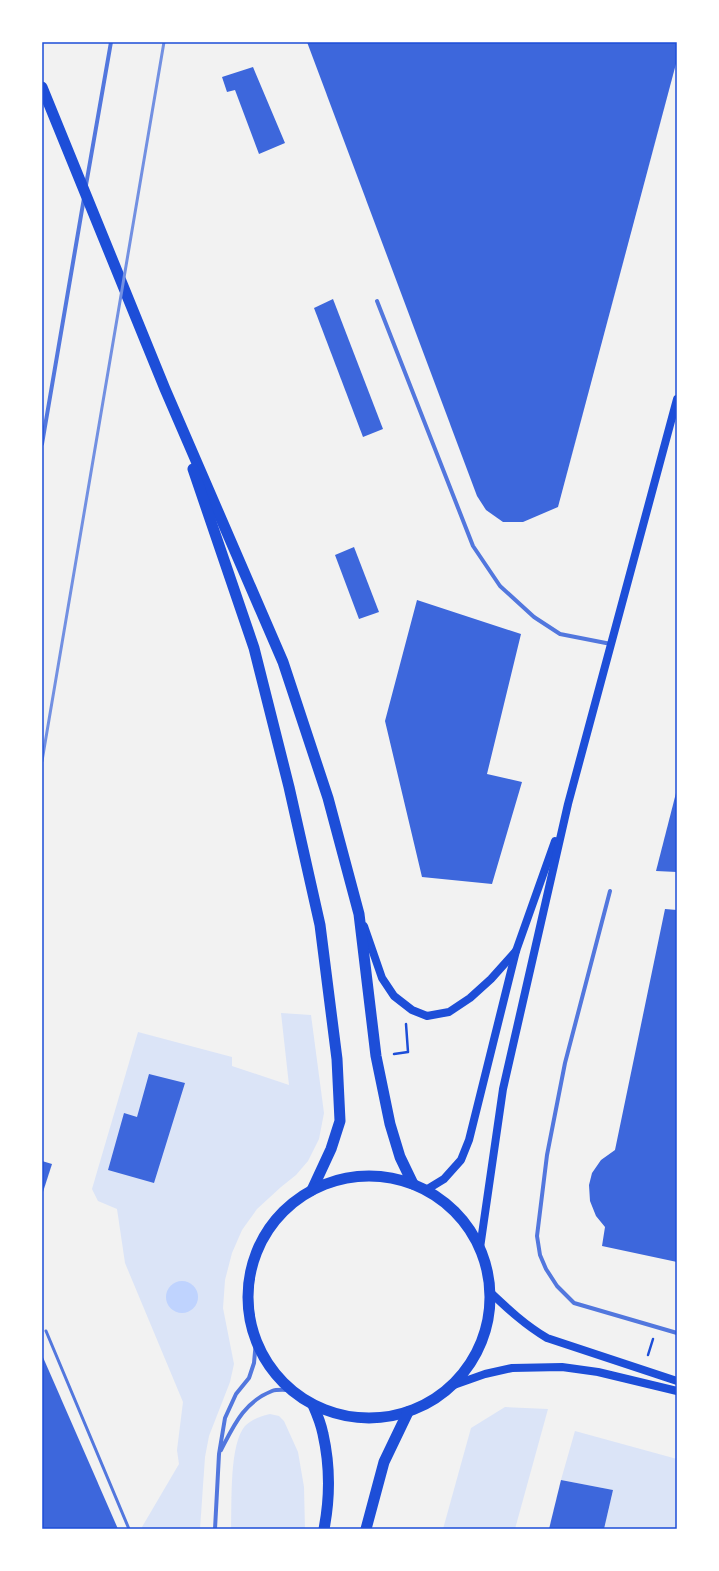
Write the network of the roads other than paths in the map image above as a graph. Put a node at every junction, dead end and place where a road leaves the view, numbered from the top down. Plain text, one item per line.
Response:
1 (111, 42) edge
2 (42, 87) edge
3 (377, 301) dead end
4 (165, 389) junction
5 (677, 399) edge
6 (42, 444) edge
7 (611, 644) junction
8 (568, 804) junction
9 (610, 891) dead end
10 (359, 914) junction
11 (516, 951) junction
12 (413, 1184) junction
13 (312, 1190) junction
14 (426, 1190) junction
15 (480, 1248) junction
16 (490, 1292) junction
17 (46, 1331) dead end
18 (677, 1333) edge
19 (256, 1341) junction
20 (677, 1381) edge
21 (452, 1386) junction
22 (291, 1390) junction
23 (677, 1391) edge
24 (313, 1405) junction
25 (408, 1412) junction
26 (219, 1454) junction
27 (215, 1522) junction
28 (129, 1529) edge
29 (212, 1529) edge
30 (215, 1529) edge
31 (324, 1529) edge
32 (366, 1529) edge

1 - 6 street
2 - 4 highway
3 - 7 street
4 - 10 highway
4 - 13 highway
5 - 7 main road
7 - 8 main road
8 - 11 main road
8 - 15 main road
9 - 18 street
10 - 11 main road
10 - 12 highway
11 - 14 main road
12 - 13 highway
12 - 14 highway
13 - 19 highway
14 - 15 highway
15 - 16 highway
16 - 20 main road
16 - 21 highway
17 - 28 lane
19 - 22 highway
19 - 26 street
21 - 23 main road
21 - 25 highway
22 - 24 highway
22 - 26 street
24 - 25 highway
24 - 31 highway
25 - 32 highway
26 - 27 street
27 - 29 lane
27 - 30 street

